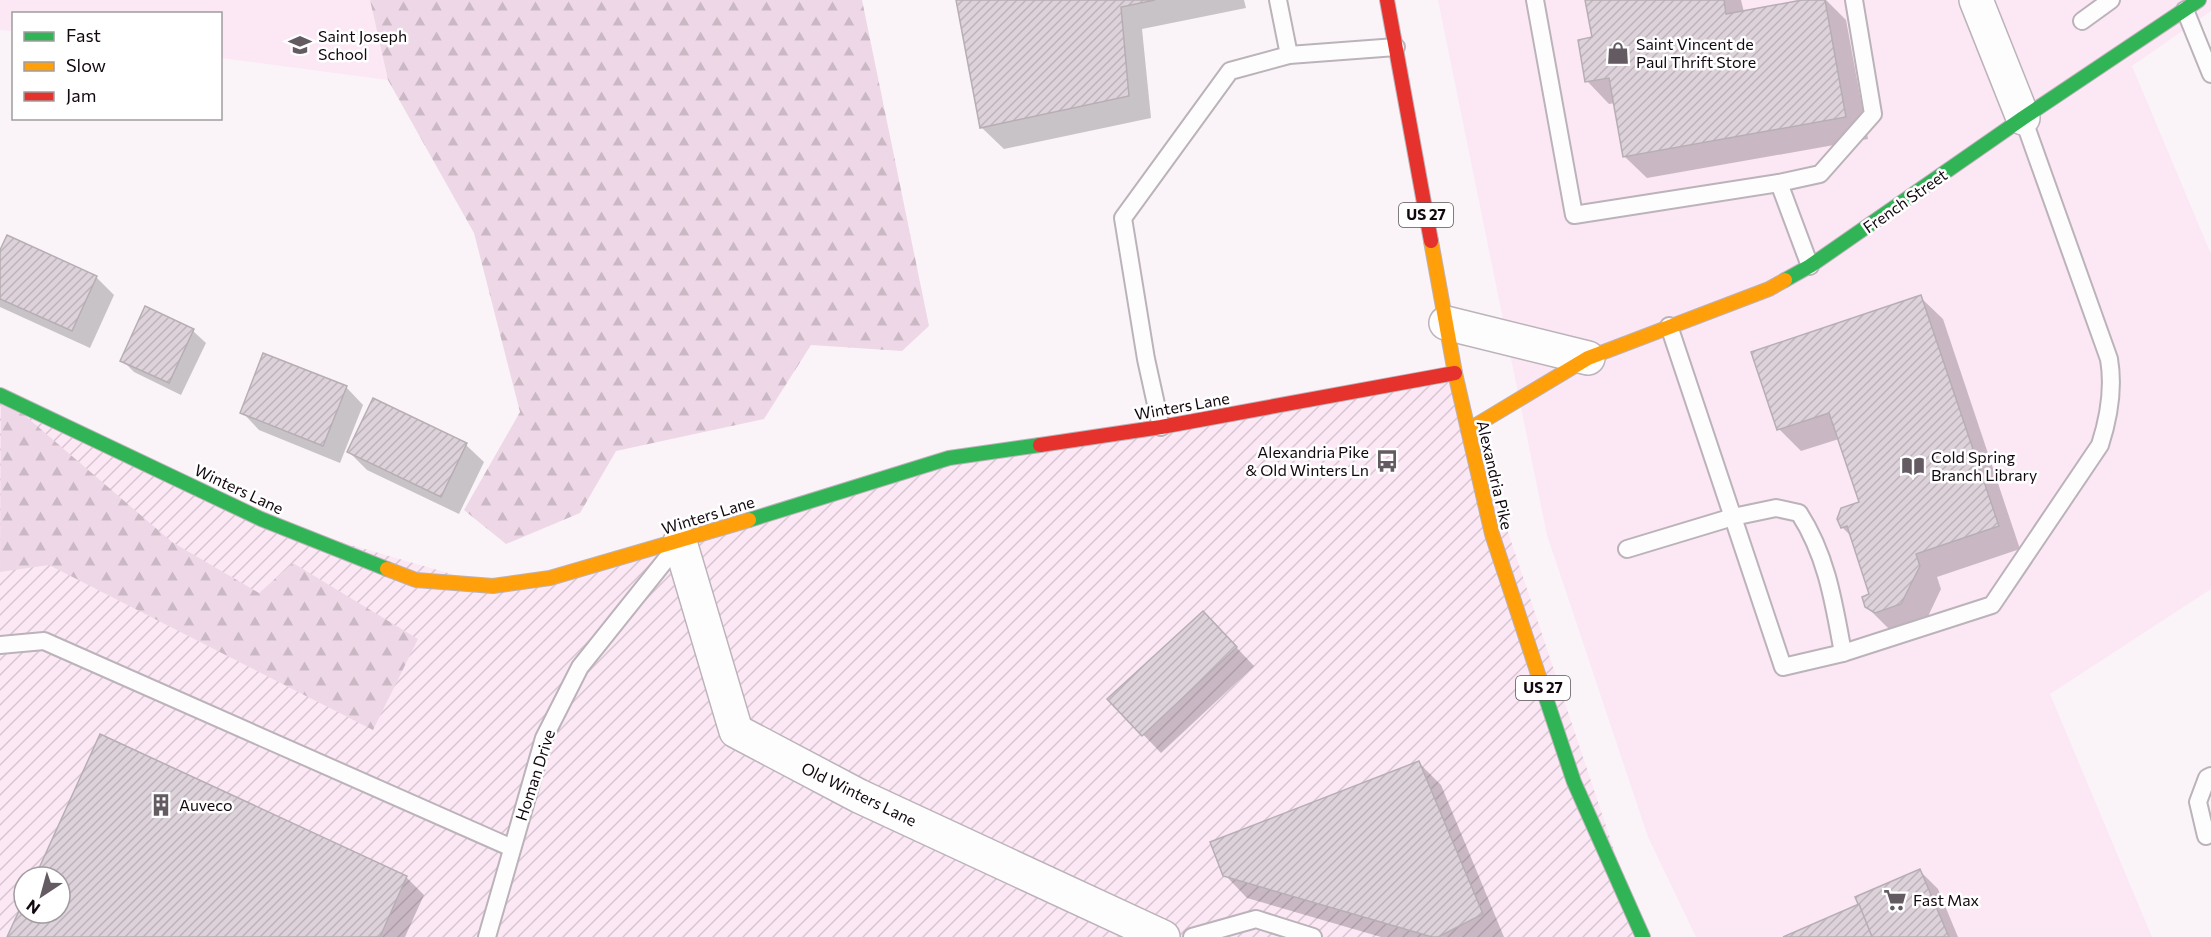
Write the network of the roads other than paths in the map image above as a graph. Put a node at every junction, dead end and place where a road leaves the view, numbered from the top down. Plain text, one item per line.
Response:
1 (1278, 0) edge
2 (1388, 0) edge
3 (1535, 0) edge
4 (1854, 0) edge
5 (1976, 0) edge
6 (2112, 0) edge
7 (2199, 0) edge
8 (2185, 10) junction
9 (2082, 21) dead end
10 (2205, 43) edge
11 (1396, 47) junction
12 (1288, 55) junction
13 (2211, 74) edge
14 (2023, 118) junction
15 (1779, 183) junction
16 (1810, 266) junction
17 (1446, 323) junction
18 (1669, 326) junction
19 (1588, 358) junction
20 (1455, 373) junction
21 (0, 395) edge
22 (1161, 427) junction
23 (1468, 430) junction
24 (1733, 517) junction
25 (680, 542) junction
26 (1628, 549) dead end
27 (0, 645) edge
28 (1843, 653) junction
29 (2211, 776) edge
30 (2205, 836) dead end
31 (512, 848) junction
32 (487, 937) edge
33 (1163, 937) edge
34 (1191, 937) edge
35 (1313, 937) edge
36 (1643, 937) edge

1 - 12 lane
2 - 11 main road, Alexandria Pike / US 27
3 - 15 lane
4 - 15 lane
5 - 14 street
6 - 9 lane
7 - 8 main road, French Street
8 - 10 lane
8 - 14 main road, French Street
10 - 13 lane
11 - 12 lane
11 - 17 main road, Alexandria Pike / US 27
12 - 22 lane
14 - 16 main road, French Street
14 - 28 lane
15 - 16 lane
16 - 18 main road, French Street
17 - 19 street
17 - 20 main road, Alexandria Pike / US 27
18 - 19 main road, French Street
18 - 24 lane
19 - 23 main road, French Street
20 - 22 main road, Winters Lane
20 - 23 main road, Alexandria Pike / US 27
21 - 25 main road, Winters Lane
22 - 25 main road, Winters Lane
23 - 36 main road, Alexandria Pike / US 27
24 - 26 lane
24 - 28 lane
24 - 28 lane
25 - 31 lane, Homan Drive
25 - 33 street, Old Winters Lane
27 - 31 lane
29 - 30 lane
31 - 32 lane, Homan Drive
34 - 35 lane

